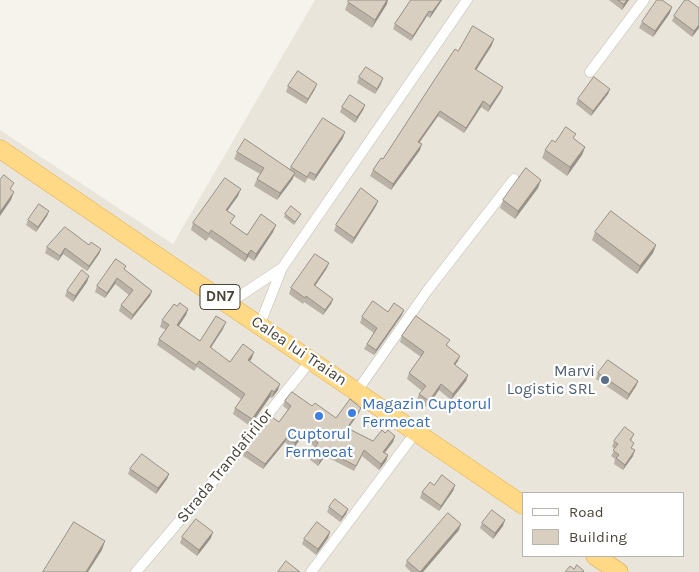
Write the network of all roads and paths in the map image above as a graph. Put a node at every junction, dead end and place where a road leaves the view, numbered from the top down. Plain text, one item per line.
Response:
1 (467, 0) edge
2 (644, 0) edge
3 (590, 72) dead end
4 (0, 149) edge
5 (514, 179) dead end
6 (282, 268) junction
7 (230, 304) junction
8 (260, 324) junction
9 (312, 359) junction
10 (357, 391) junction
11 (416, 432) junction
12 (522, 505) edge
13 (596, 557) edge
14 (136, 572) edge
15 (311, 572) edge
16 (619, 572) edge

1 - 6 street
2 - 3 street
4 - 7 highway, Calea lui Traian / DN7
5 - 10 street
6 - 7 street
6 - 8 street
7 - 8 highway, Calea lui Traian / DN7
8 - 9 highway, Calea lui Traian / DN7
9 - 10 highway, Calea lui Traian / DN7
9 - 14 street, Strada Trandafirilor
10 - 11 highway, Calea lui Traian / DN7
11 - 12 highway, Calea lui Traian / DN7
11 - 15 street
13 - 16 highway

